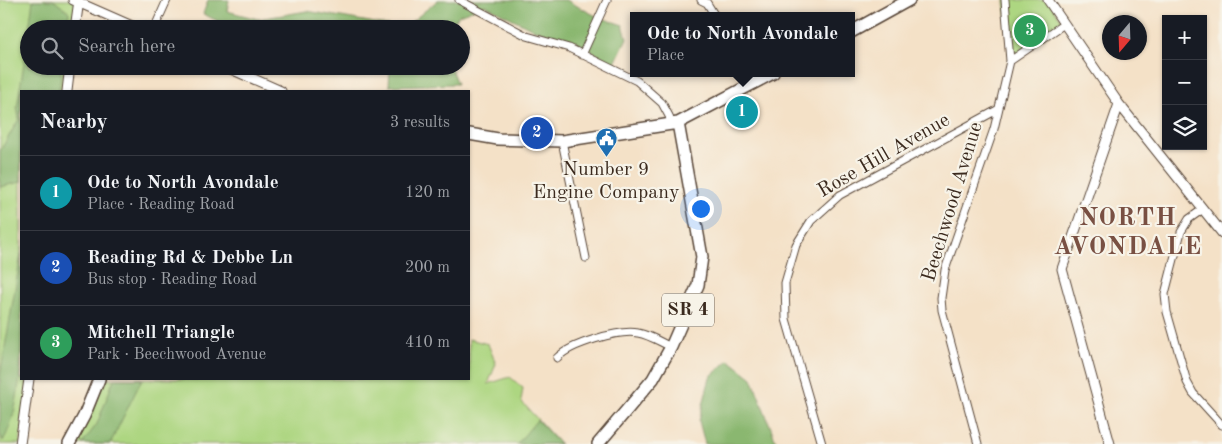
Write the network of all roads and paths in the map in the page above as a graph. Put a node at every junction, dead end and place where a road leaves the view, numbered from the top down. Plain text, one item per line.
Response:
1 (167, 0) edge
2 (459, 0) edge
3 (607, 0) edge
4 (701, 0) edge
5 (909, 0) edge
6 (1005, 0) edge
7 (1048, 0) edge
8 (77, 1) edge
9 (713, 12) edge
10 (76, 20) edge
11 (119, 20) edge
12 (158, 20) edge
13 (1064, 24) junction
14 (855, 30) edge
15 (582, 55) junction
16 (1010, 61) junction
17 (69, 75) edge
18 (245, 75) edge
19 (749, 78) edge
20 (67, 90) edge
21 (279, 90) edge
22 (1119, 104) junction
23 (997, 110) junction
24 (674, 124) junction
25 (470, 134) edge
26 (562, 140) junction
27 (1203, 209) junction
28 (1222, 233) edge
29 (586, 258) dead end
30 (671, 347) junction
31 (557, 358) dead end
32 (28, 380) edge
33 (99, 380) edge
34 (1222, 425) edge
35 (20, 444) edge
36 (69, 444) edge
37 (598, 444) edge
38 (822, 444) edge
39 (978, 444) edge
40 (1110, 444) edge

1 - 12 street
2 - 15 street
3 - 15 street
4 - 9 street
5 - 14 main road
6 - 16 street, Beechwood Avenue
7 - 13 street
8 - 10 street
8 - 11 street
13 - 16 street
13 - 22 street
15 - 24 street
16 - 23 street, Beechwood Avenue
17 - 20 street
18 - 21 street
19 - 24 main road
22 - 27 street
22 - 40 street
23 - 38 street, Rose Hill Avenue
23 - 39 street, Beechwood Avenue
24 - 26 main road
24 - 30 main road, SR 4
25 - 26 main road
26 - 29 street
27 - 28 street
27 - 34 street
30 - 31 street
30 - 37 main road, SR 4
32 - 35 street
33 - 36 main road

